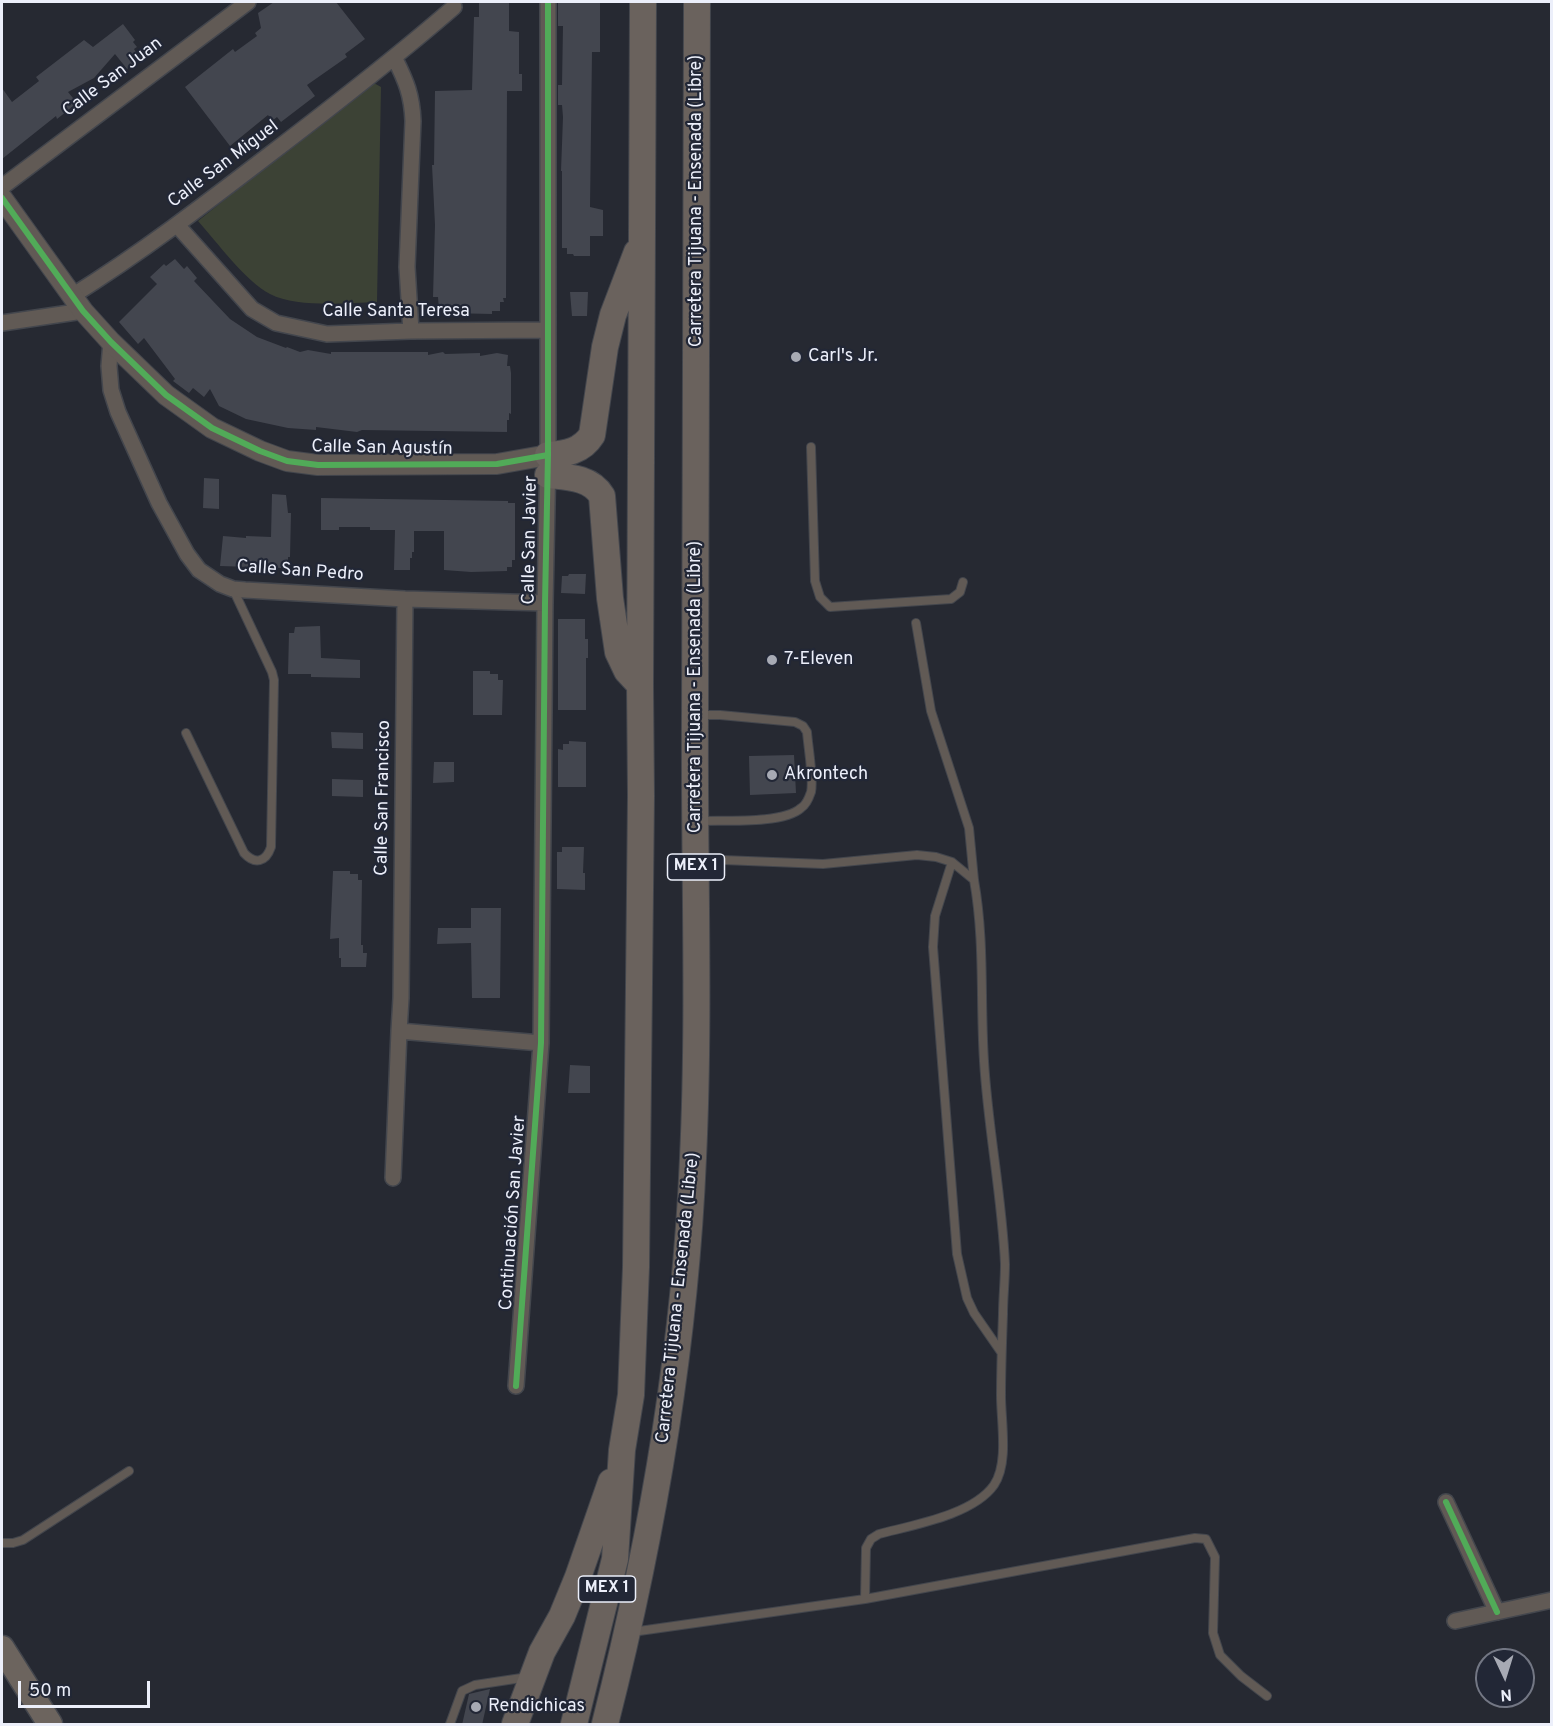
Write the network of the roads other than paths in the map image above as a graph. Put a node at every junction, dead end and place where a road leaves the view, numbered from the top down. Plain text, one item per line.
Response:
1 (248, 2) edge
2 (548, 2) edge
3 (643, 2) edge
4 (697, 2) edge
5 (454, 7) dead end
6 (395, 58) junction
7 (2, 187) edge
8 (2, 198) edge
9 (177, 225) junction
10 (643, 238) junction
11 (78, 304) junction
12 (2, 323) edge
13 (548, 330) junction
14 (411, 331) junction
15 (111, 342) junction
16 (811, 447) dead end
17 (548, 465) junction
18 (963, 582) dead end
19 (233, 589) junction
20 (405, 599) junction
21 (545, 603) junction
22 (916, 623) dead end
23 (640, 685) junction
24 (695, 716) junction
25 (186, 733) dead end
26 (696, 821) junction
27 (696, 859) junction
28 (952, 862) junction
29 (974, 880) junction
30 (399, 1031) junction
31 (541, 1043) junction
32 (393, 1178) dead end
33 (1001, 1352) junction
34 (516, 1386) dead end
35 (622, 1450) junction
36 (129, 1471) dead end
37 (1446, 1502) dead end
38 (2, 1543) edge
39 (865, 1599) junction
40 (1551, 1600) edge
41 (1497, 1612) junction
42 (1455, 1620) dead end
43 (628, 1633) junction
44 (2, 1648) edge
45 (532, 1676) junction
46 (1267, 1696) dead end
47 (50, 1725) edge
48 (450, 1725) edge
49 (515, 1725) edge
50 (574, 1725) edge
51 (605, 1725) edge

1 - 7 street, Calle San Juan
2 - 13 street, Calle San Javier
3 - 10 highway, MEX 1
4 - 24 highway, Carretera Tijuana - Ensenada (Libre) / MEX 1
5 - 6 street, Calle San Miguel
6 - 9 street, Calle San Miguel
6 - 14 street
8 - 11 street, Calle San Agustín
9 - 11 street, Calle San Miguel
9 - 14 street, Calle Santa Teresa
10 - 17 highway
10 - 23 highway, MEX 1
11 - 12 street
11 - 15 street, Calle San Agustín
13 - 14 street, Calle Santa Teresa
13 - 17 street, Calle San Javier
15 - 17 street, Calle San Agustín
15 - 19 street, Calle San Pedro
16 - 18 lane
17 - 21 street, Calle San Javier
17 - 23 highway
19 - 20 street, Calle San Pedro
19 - 25 lane
20 - 21 street, Calle San Pedro
20 - 30 street, Calle San Francisco
21 - 31 street, Calle San Javier
22 - 29 lane
23 - 35 highway, MEX 1
24 - 26 highway, Carretera Tijuana - Ensenada (Libre) / MEX 1
24 - 26 lane
26 - 27 highway, Carretera Tijuana - Ensenada (Libre) / MEX 1
27 - 28 lane
27 - 43 highway, Carretera Tijuana - Ensenada (Libre) / MEX 1
28 - 29 lane
28 - 33 lane
29 - 33 lane
30 - 31 street
30 - 32 street, Calle San Francisco
31 - 34 street, Continuación San Javier
33 - 39 lane
35 - 45 highway
35 - 50 highway, MEX 1
36 - 38 lane
37 - 41 street
39 - 43 lane
39 - 46 lane
40 - 41 street
41 - 42 street
43 - 51 highway, Carretera Tijuana - Ensenada (Libre) / MEX 1
44 - 47 main road
45 - 48 lane
45 - 49 highway

